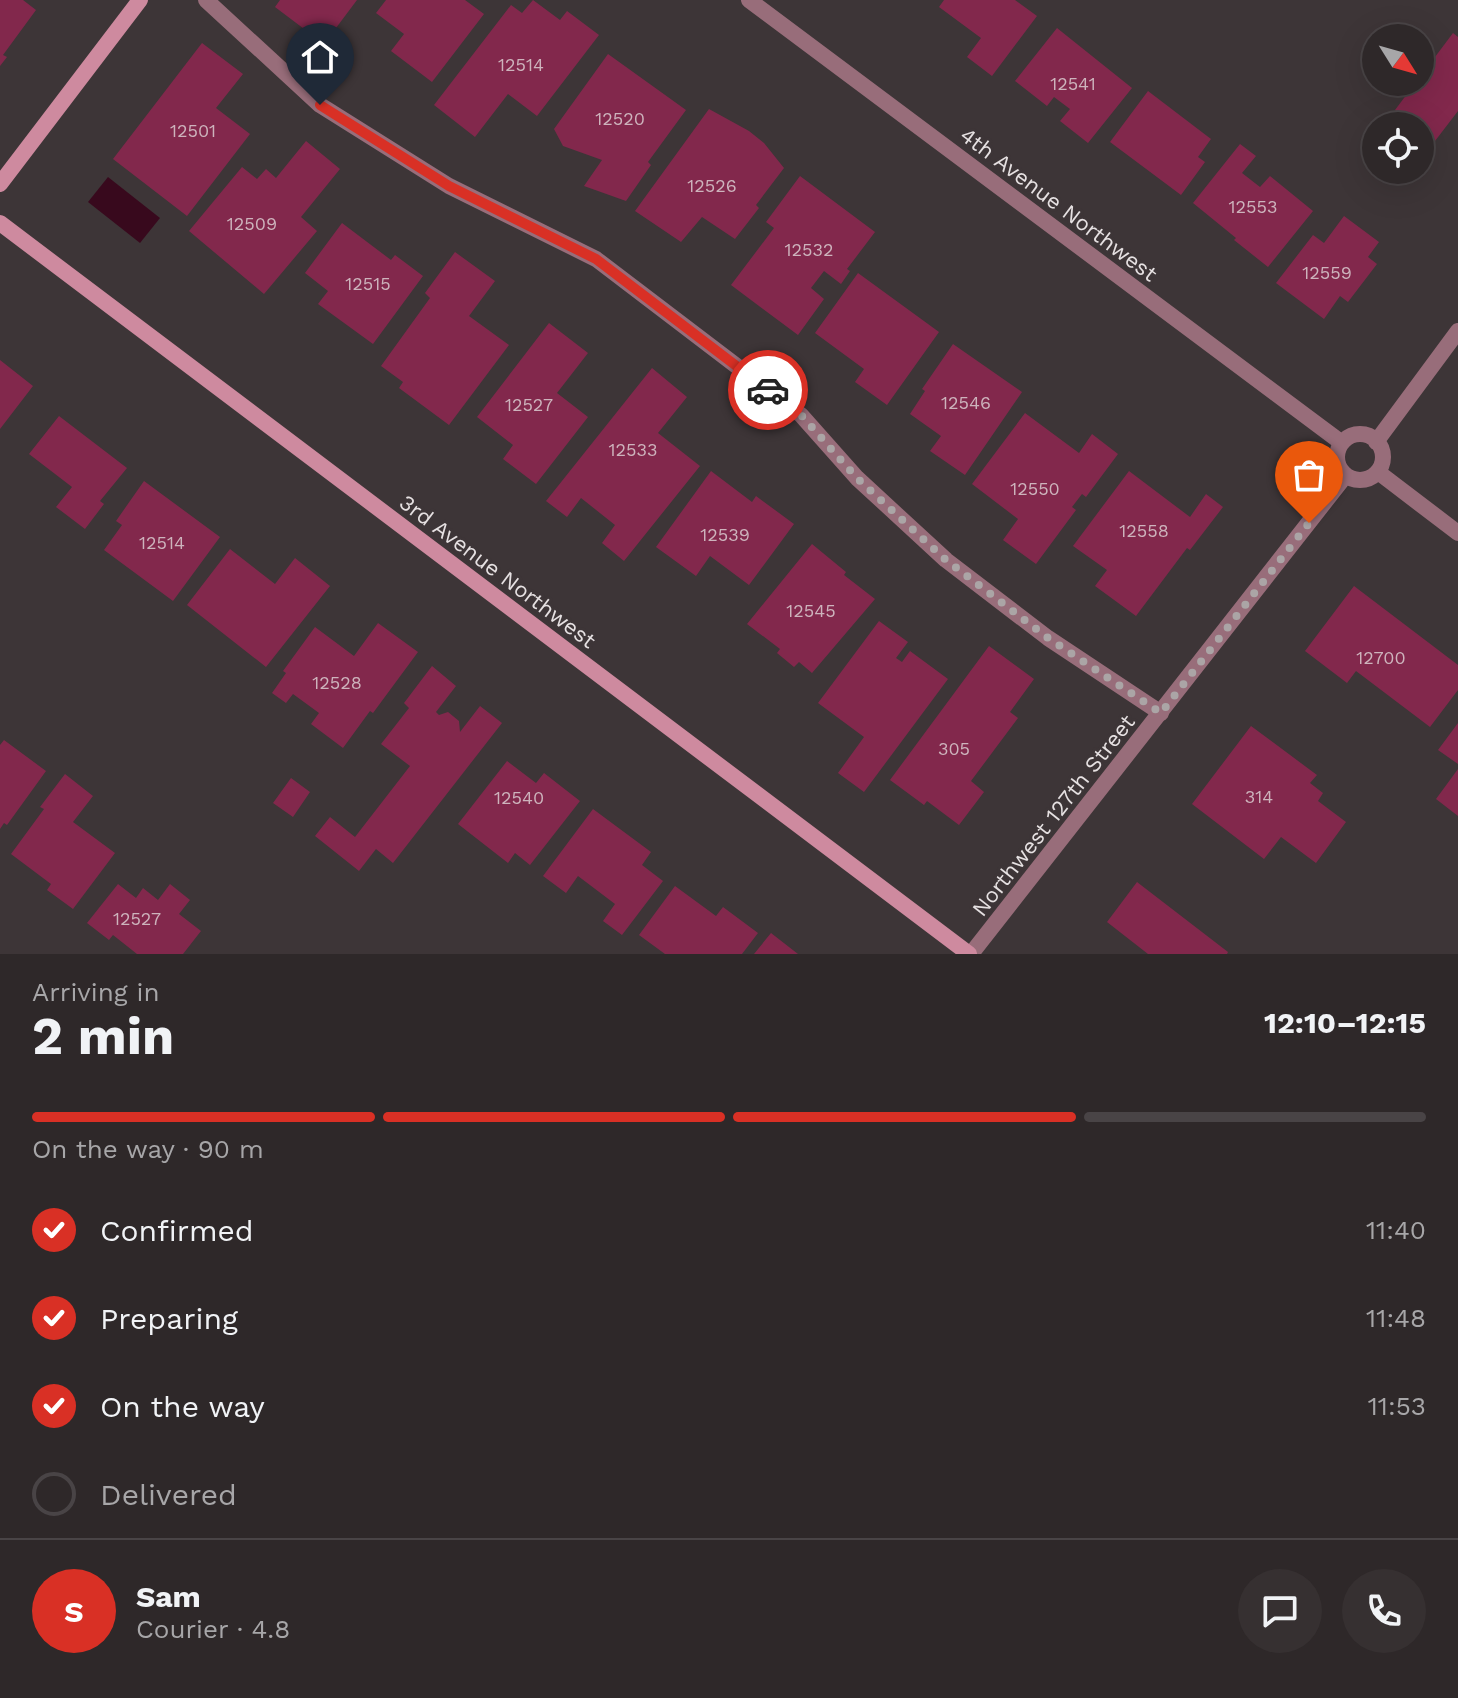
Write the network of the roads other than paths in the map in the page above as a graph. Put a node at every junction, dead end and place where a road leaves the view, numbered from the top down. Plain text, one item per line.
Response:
1 (140, 0) edge
2 (206, 0) edge
3 (749, 0) edge
4 (0, 184) edge
5 (0, 223) edge
6 (1458, 331) edge
7 (1376, 442) junction
8 (1342, 443) junction
9 (1378, 472) junction
10 (1346, 475) junction
11 (1458, 533) edge
12 (1161, 713) junction
13 (970, 954) edge

1 - 4 street
2 - 12 street
3 - 8 street, 4th Avenue Northwest
5 - 13 street, 3rd Avenue Northwest
6 - 7 street
7 - 8 street
7 - 9 street
8 - 10 street
9 - 10 street
9 - 11 street
10 - 12 street, Northwest 127th Street
12 - 13 street, Northwest 127th Street

